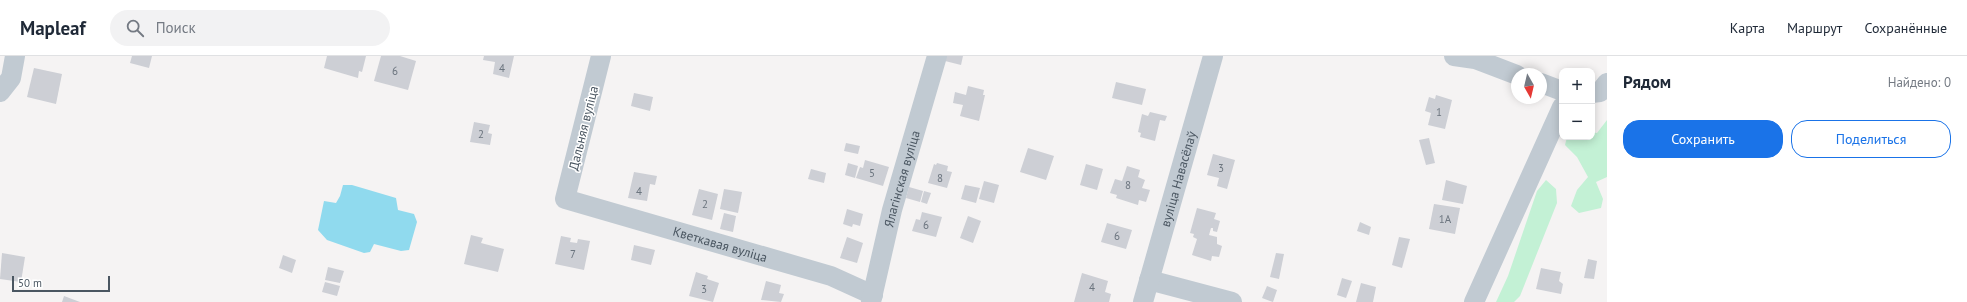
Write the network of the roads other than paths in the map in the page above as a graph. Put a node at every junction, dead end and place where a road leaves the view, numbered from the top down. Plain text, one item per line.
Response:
1 (15, 56) edge
2 (937, 56) edge
3 (1213, 56) edge
4 (1454, 56) edge
5 (598, 57) edge
6 (1511, 73) edge
7 (1607, 83) edge
8 (1547, 85) edge
9 (1559, 90) edge
10 (0, 92) edge
11 (1595, 93) edge
12 (1559, 114) edge
13 (565, 199) joint
14 (1149, 280) junction
15 (872, 299) edge
16 (1143, 302) edge
17 (1232, 302) edge
18 (1474, 302) edge

1 - 10 street
2 - 15 street, Ялагінская вуліца
3 - 14 street, вуліца Навасёлаў
4 - 6 street
5 - 13 street, Дальняя вуліца
7 - 11 street
8 - 9 street
12 - 18 street
13 - 15 street, Кветкавая вуліца
14 - 16 street, вуліца Навасёлаў
14 - 17 street

